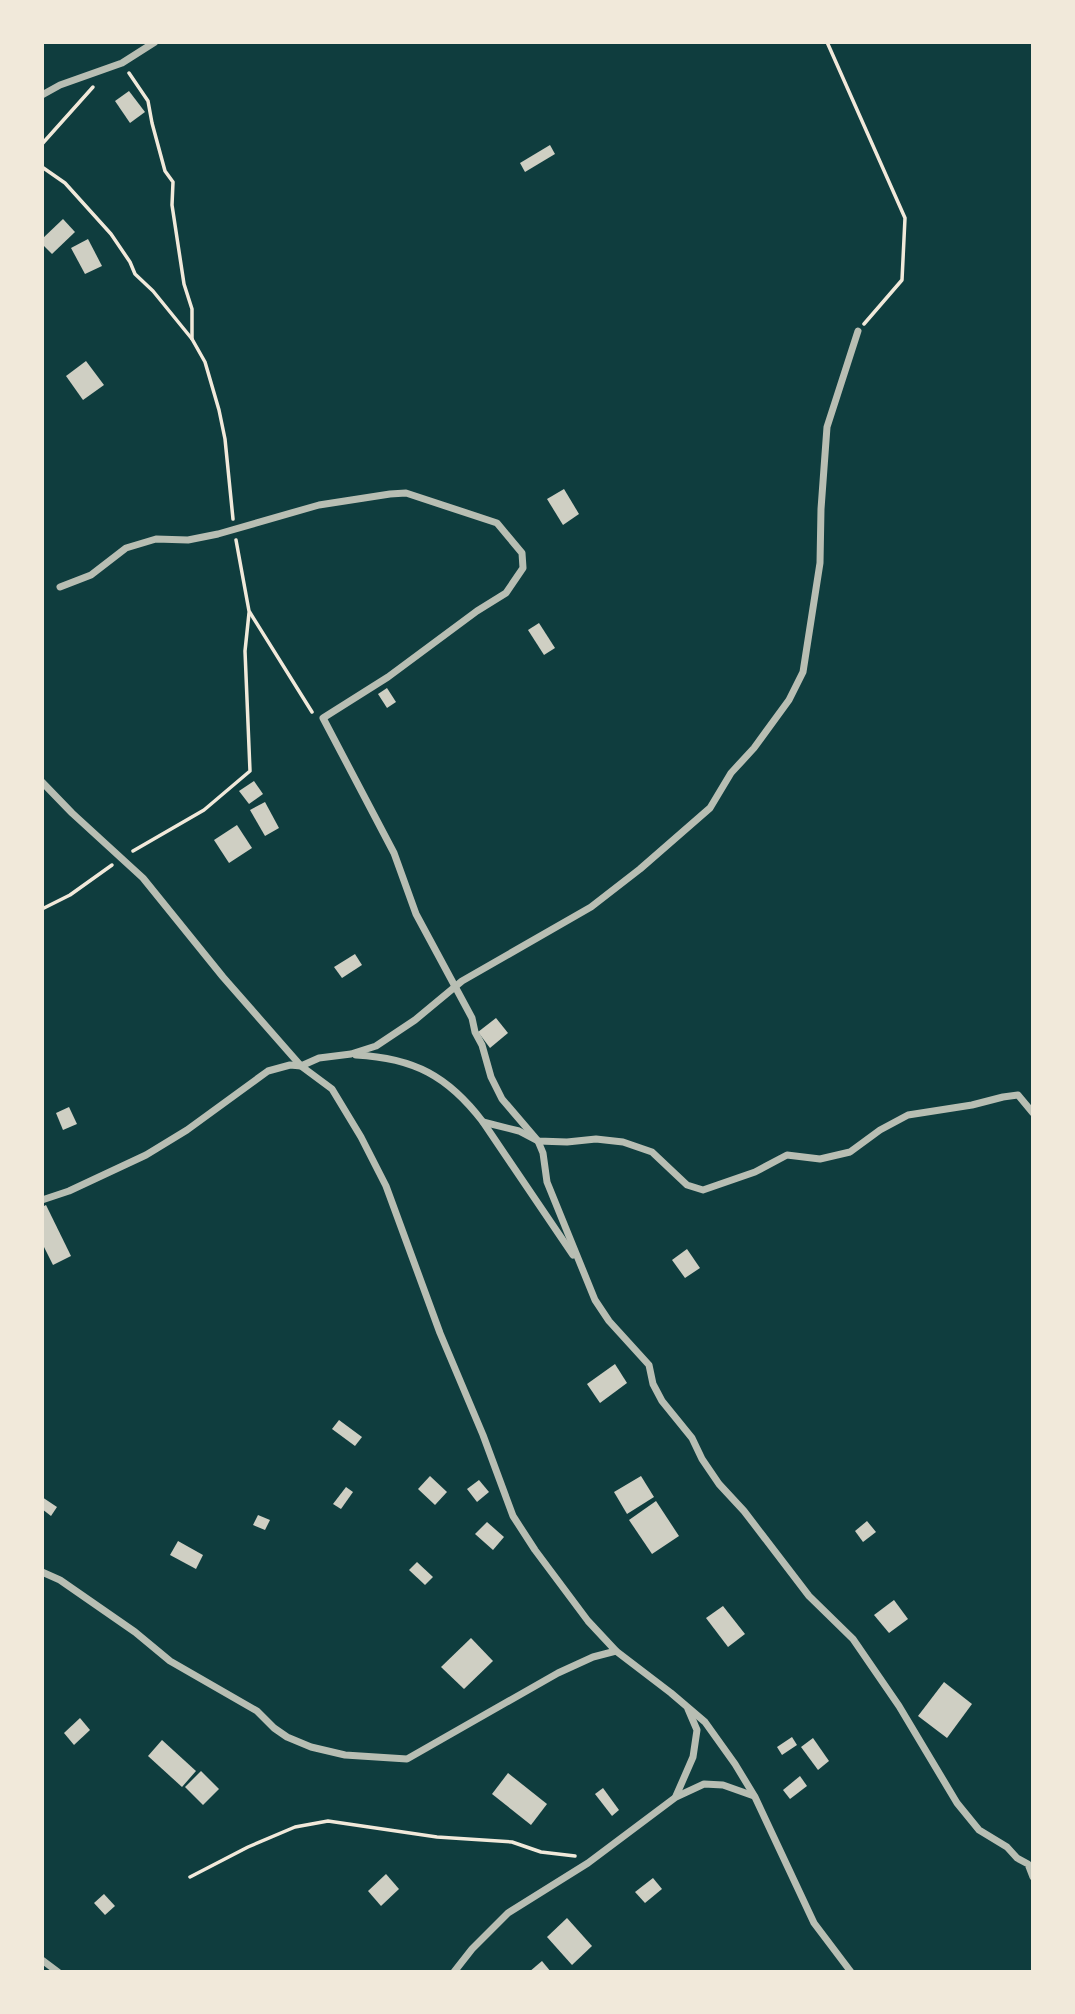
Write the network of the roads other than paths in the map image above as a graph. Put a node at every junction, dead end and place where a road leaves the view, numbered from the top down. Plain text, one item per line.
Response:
1 (155, 42) edge
2 (42, 95) edge
3 (858, 331) road end
4 (60, 587) dead end
5 (42, 782) edge
6 (456, 986) junction
7 (351, 1055) junction
8 (301, 1066) junction
9 (1033, 1113) edge
10 (483, 1122) junction
11 (538, 1141) junction
12 (42, 1200) edge
13 (578, 1263) junction
14 (42, 1572) edge
15 (616, 1651) junction
16 (688, 1707) junction
17 (676, 1797) junction
18 (755, 1797) junction
19 (1033, 1877) edge
20 (42, 1960) edge
21 (58, 1972) edge
22 (454, 1972) edge
23 (851, 1972) edge

1 - 2 street
3 - 6 street
4 - 6 street
5 - 8 street
6 - 7 street
6 - 11 street
7 - 8 street
7 - 10 street
8 - 12 street
8 - 15 street
9 - 11 street
10 - 11 street
10 - 13 street
11 - 13 street
13 - 19 street
14 - 15 street
15 - 16 street
16 - 17 street
16 - 18 street
17 - 18 street
17 - 22 street
18 - 23 street
20 - 21 street

